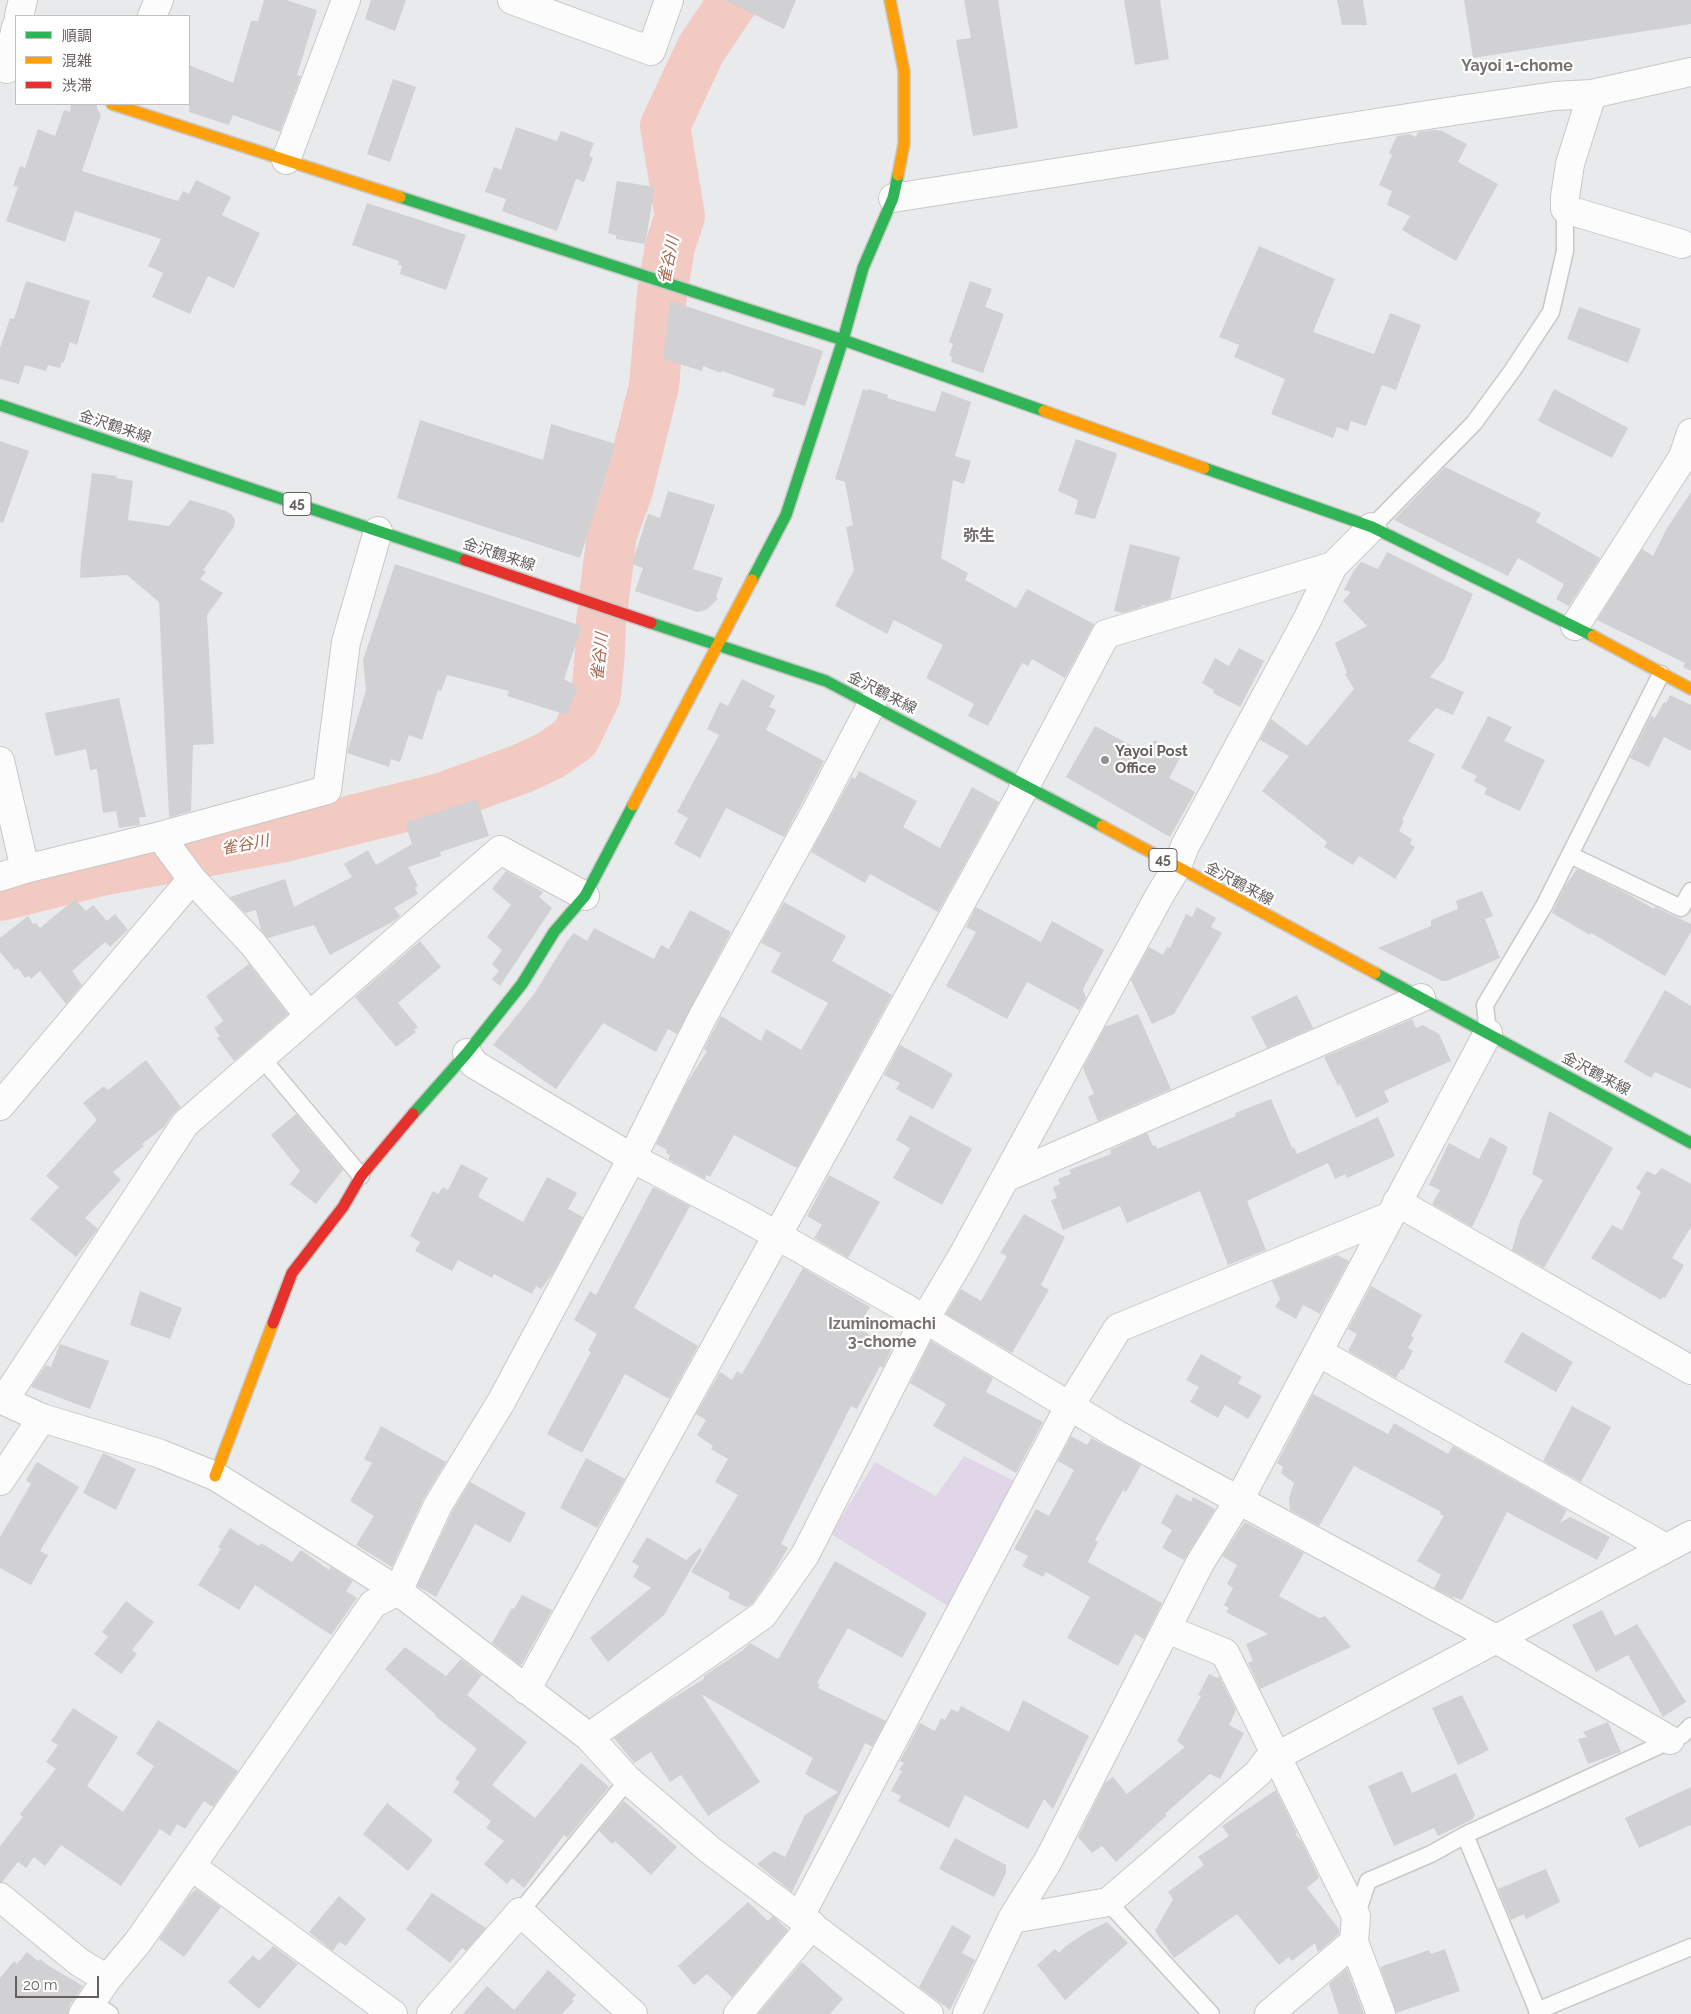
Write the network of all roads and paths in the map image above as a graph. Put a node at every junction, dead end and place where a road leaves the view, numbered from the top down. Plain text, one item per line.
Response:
1 (22, 0) edge
2 (159, 0) edge
3 (346, 0) edge
4 (512, 0) edge
5 (668, 0) edge
6 (890, 0) edge
7 (19, 15) edge
8 (152, 15) edge
9 (15, 32) edge
10 (8, 69) edge
11 (1691, 72) edge
12 (1592, 94) junction
13 (119, 105) edge
14 (286, 160) junction
15 (894, 198) junction
16 (1565, 209) junction
17 (1682, 244) dead end
18 (843, 340) junction
19 (0, 405) edge
20 (1691, 433) edge
21 (1372, 527) junction
22 (378, 530) junction
23 (1333, 566) junction
24 (1575, 626) junction
25 (718, 644) junction
26 (1661, 674) junction
27 (1691, 689) edge
28 (872, 704) junction
29 (0, 761) edge
30 (1026, 785) junction
31 (163, 840) junction
32 (1570, 855) junction
33 (1176, 867) junction
34 (13, 873) edge
35 (190, 876) junction
36 (1691, 890) edge
37 (584, 896) junction
38 (1421, 998) junction
39 (308, 1016) junction
40 (1488, 1033) junction
41 (467, 1053) junction
42 (262, 1057) junction
43 (0, 1106) edge
44 (1691, 1143) edge
45 (632, 1158) junction
46 (360, 1176) junction
47 (1006, 1178) junction
48 (1394, 1209) junction
49 (777, 1236) junction
50 (925, 1319) junction
51 (1318, 1352) junction
52 (1691, 1370) edge
53 (2, 1400) edge
54 (1069, 1407) junction
55 (42, 1418) junction
56 (215, 1476) junction
57 (0, 1481) edge
58 (1238, 1500) junction
59 (1691, 1535) edge
60 (1666, 1548) junction
61 (398, 1592) junction
62 (1167, 1628) junction
63 (1496, 1639) junction
64 (526, 1690) junction
65 (589, 1737) junction
66 (1683, 1737) edge
67 (1276, 1757) junction
68 (628, 1780) junction
69 (1465, 1836) junction
70 (191, 1866) junction
71 (0, 1897) edge
72 (1108, 1902) junction
73 (520, 1912) junction
74 (1356, 1916) junction
75 (1012, 1920) junction
76 (806, 1921) junction
77 (1354, 1942) junction
78 (1691, 1947) edge
79 (107, 1979) junction
80 (95, 2010) edge
81 (1538, 2012) edge
82 (393, 2014) edge
83 (431, 2014) edge
84 (633, 2014) edge
85 (738, 2014) edge
86 (929, 2014) edge
87 (967, 2014) edge
88 (1211, 2014) edge
89 (1269, 2014) edge
90 (1381, 2014) edge

1 - 7 street
2 - 8 street
3 - 14 street
4 - 5 street
6 - 15 street
9 - 10 street
11 - 12 street
12 - 15 street
12 - 16 street
13 - 14 street
14 - 18 street
15 - 18 street
16 - 17 street
16 - 21 lane
18 - 21 street
18 - 25 street
19 - 22 street, 金沢鶴来線 / 45
20 - 24 street
21 - 23 street
21 - 24 street
22 - 25 street, 金沢鶴来線 / 45
22 - 31 street
23 - 30 street
23 - 33 street
24 - 26 street
25 - 28 street, 金沢鶴来線 / 45
25 - 37 street
26 - 27 street
26 - 32 lane
28 - 30 street, 金沢鶴来線 / 45
28 - 45 street
29 - 34 street
30 - 33 street, 金沢鶴来線 / 45
30 - 49 street
31 - 34 street
31 - 35 street
32 - 36 lane
32 - 40 lane
33 - 38 street, 金沢鶴来線 / 45
33 - 47 street
35 - 39 street
35 - 43 street
37 - 39 street
37 - 41 street
38 - 40 street, 金沢鶴来線 / 45
38 - 47 street
39 - 42 street
40 - 44 street, 金沢鶴来線 / 45
40 - 48 street
41 - 45 street
41 - 46 street
42 - 46 lane
42 - 53 street
45 - 49 street
45 - 61 street
46 - 56 street
47 - 50 street
48 - 51 street
48 - 52 street
48 - 54 street
49 - 50 street
49 - 64 street
50 - 54 street
50 - 65 street
51 - 58 street
51 - 60 street
53 - 55 street
54 - 58 street
54 - 76 street
55 - 56 street
55 - 57 street
56 - 61 street
58 - 62 street
58 - 63 street
59 - 60 street
60 - 63 street
61 - 64 street
61 - 70 street
62 - 67 street
62 - 75 street
63 - 66 street
63 - 67 street
64 - 65 street
65 - 68 street
66 - 69 lane
67 - 72 street
67 - 74 street
68 - 73 lane
68 - 76 street
69 - 74 lane
69 - 81 lane
70 - 79 street
70 - 82 street
71 - 79 street
72 - 75 street
72 - 88 lane
73 - 83 street
73 - 84 street
74 - 77 street
75 - 87 street
76 - 85 street
76 - 86 street
77 - 89 street
77 - 90 street
78 - 81 lane
79 - 80 street

